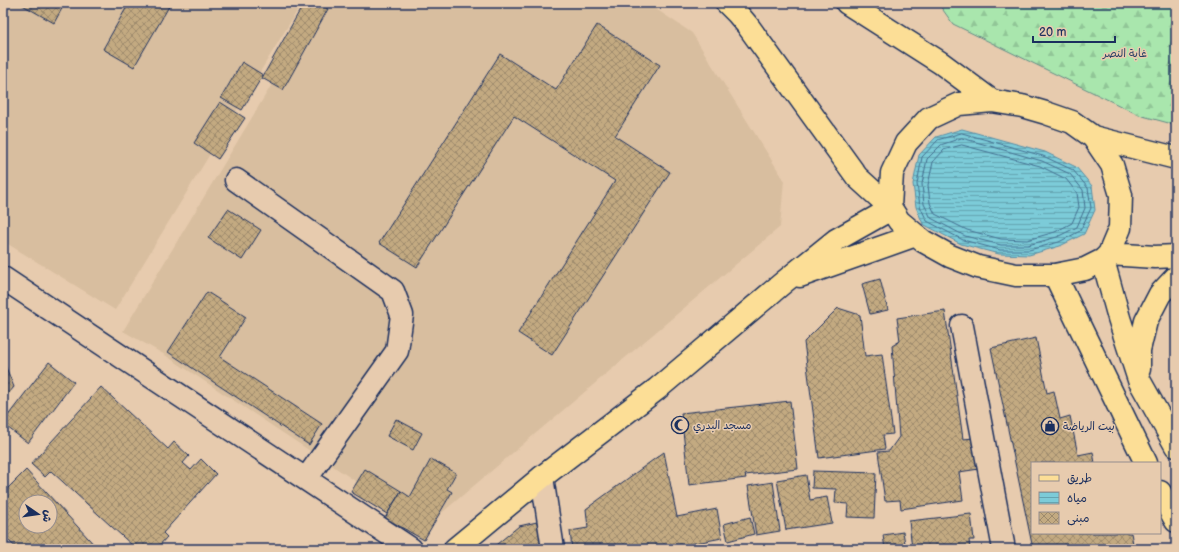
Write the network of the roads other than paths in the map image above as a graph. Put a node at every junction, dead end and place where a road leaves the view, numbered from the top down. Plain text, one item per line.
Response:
1 (727, 3) edge
2 (847, 3) edge
3 (992, 101) junction
4 (1093, 137) junction
5 (1176, 158) edge
6 (236, 180) dead end
7 (891, 208) junction
8 (916, 235) junction
9 (1176, 256) edge
10 (1106, 257) junction
11 (1055, 275) junction
12 (1176, 277) edge
13 (3, 278) edge
14 (784, 282) junction
15 (962, 326) dead end
16 (1139, 380) junction
17 (1176, 446) edge
18 (1146, 462) edge
19 (542, 477) junction
20 (306, 479) junction
21 (1161, 494) edge
22 (1176, 521) edge
23 (411, 549) edge
24 (455, 549) edge
25 (553, 549) edge
26 (1004, 549) edge

1 - 7 main road
2 - 3 main road
3 - 4 main road
3 - 7 main road
4 - 5 main road
4 - 10 main road
6 - 20 street
7 - 8 main road
7 - 14 main road
8 - 11 main road
8 - 14 main road
9 - 10 main road
10 - 11 main road
10 - 16 main road
11 - 18 main road
12 - 16 main road
13 - 20 street
14 - 19 main road
15 - 26 street
16 - 17 main road
19 - 24 main road
19 - 25 street
20 - 23 street
21 - 22 main road

